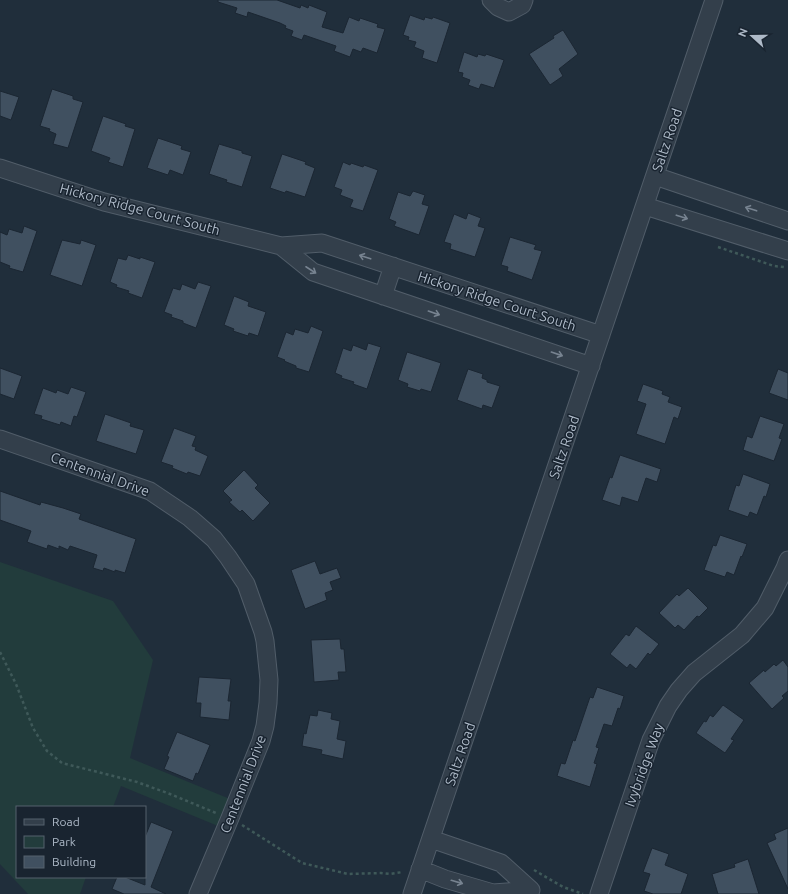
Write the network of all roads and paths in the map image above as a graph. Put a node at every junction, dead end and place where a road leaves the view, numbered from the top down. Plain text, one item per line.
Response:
1 (491, 0) edge
2 (524, 0) edge
3 (714, 0) edge
4 (0, 168) edge
5 (655, 176) junction
6 (645, 206) junction
7 (788, 221) edge
8 (281, 246) junction
9 (788, 251) edge
10 (393, 266) junction
11 (383, 296) junction
12 (601, 335) junction
13 (591, 366) junction
14 (0, 439) edge
15 (788, 560) edge
16 (0, 652) edge
17 (230, 818) junction
18 (431, 839) junction
19 (420, 869) junction
20 (537, 892) edge
21 (198, 894) edge
22 (412, 894) edge
23 (599, 894) edge

1 - 2 street
3 - 5 street, Saltz Road
4 - 8 street, Hickory Ridge Court South
5 - 6 street, Saltz Road
7 -> 5 street
6 -> 9 street
6 - 12 street, Saltz Road
10 -> 8 street, Hickory Ridge Court South
8 -> 11 street, Hickory Ridge Court South
10 - 11 street
10 - 12 street, Hickory Ridge Court South
11 -> 13 street, Hickory Ridge Court South
12 - 13 street, Saltz Road
13 - 18 street, Saltz Road
14 - 17 street, Centennial Drive
15 - 23 street, Ivybridge Way
16 - 17 path
17 - 19 path
17 - 21 street, Centennial Drive
18 - 19 street, Saltz Road
18 - 20 street
19 -> 20 street
19 - 22 street, Saltz Road

